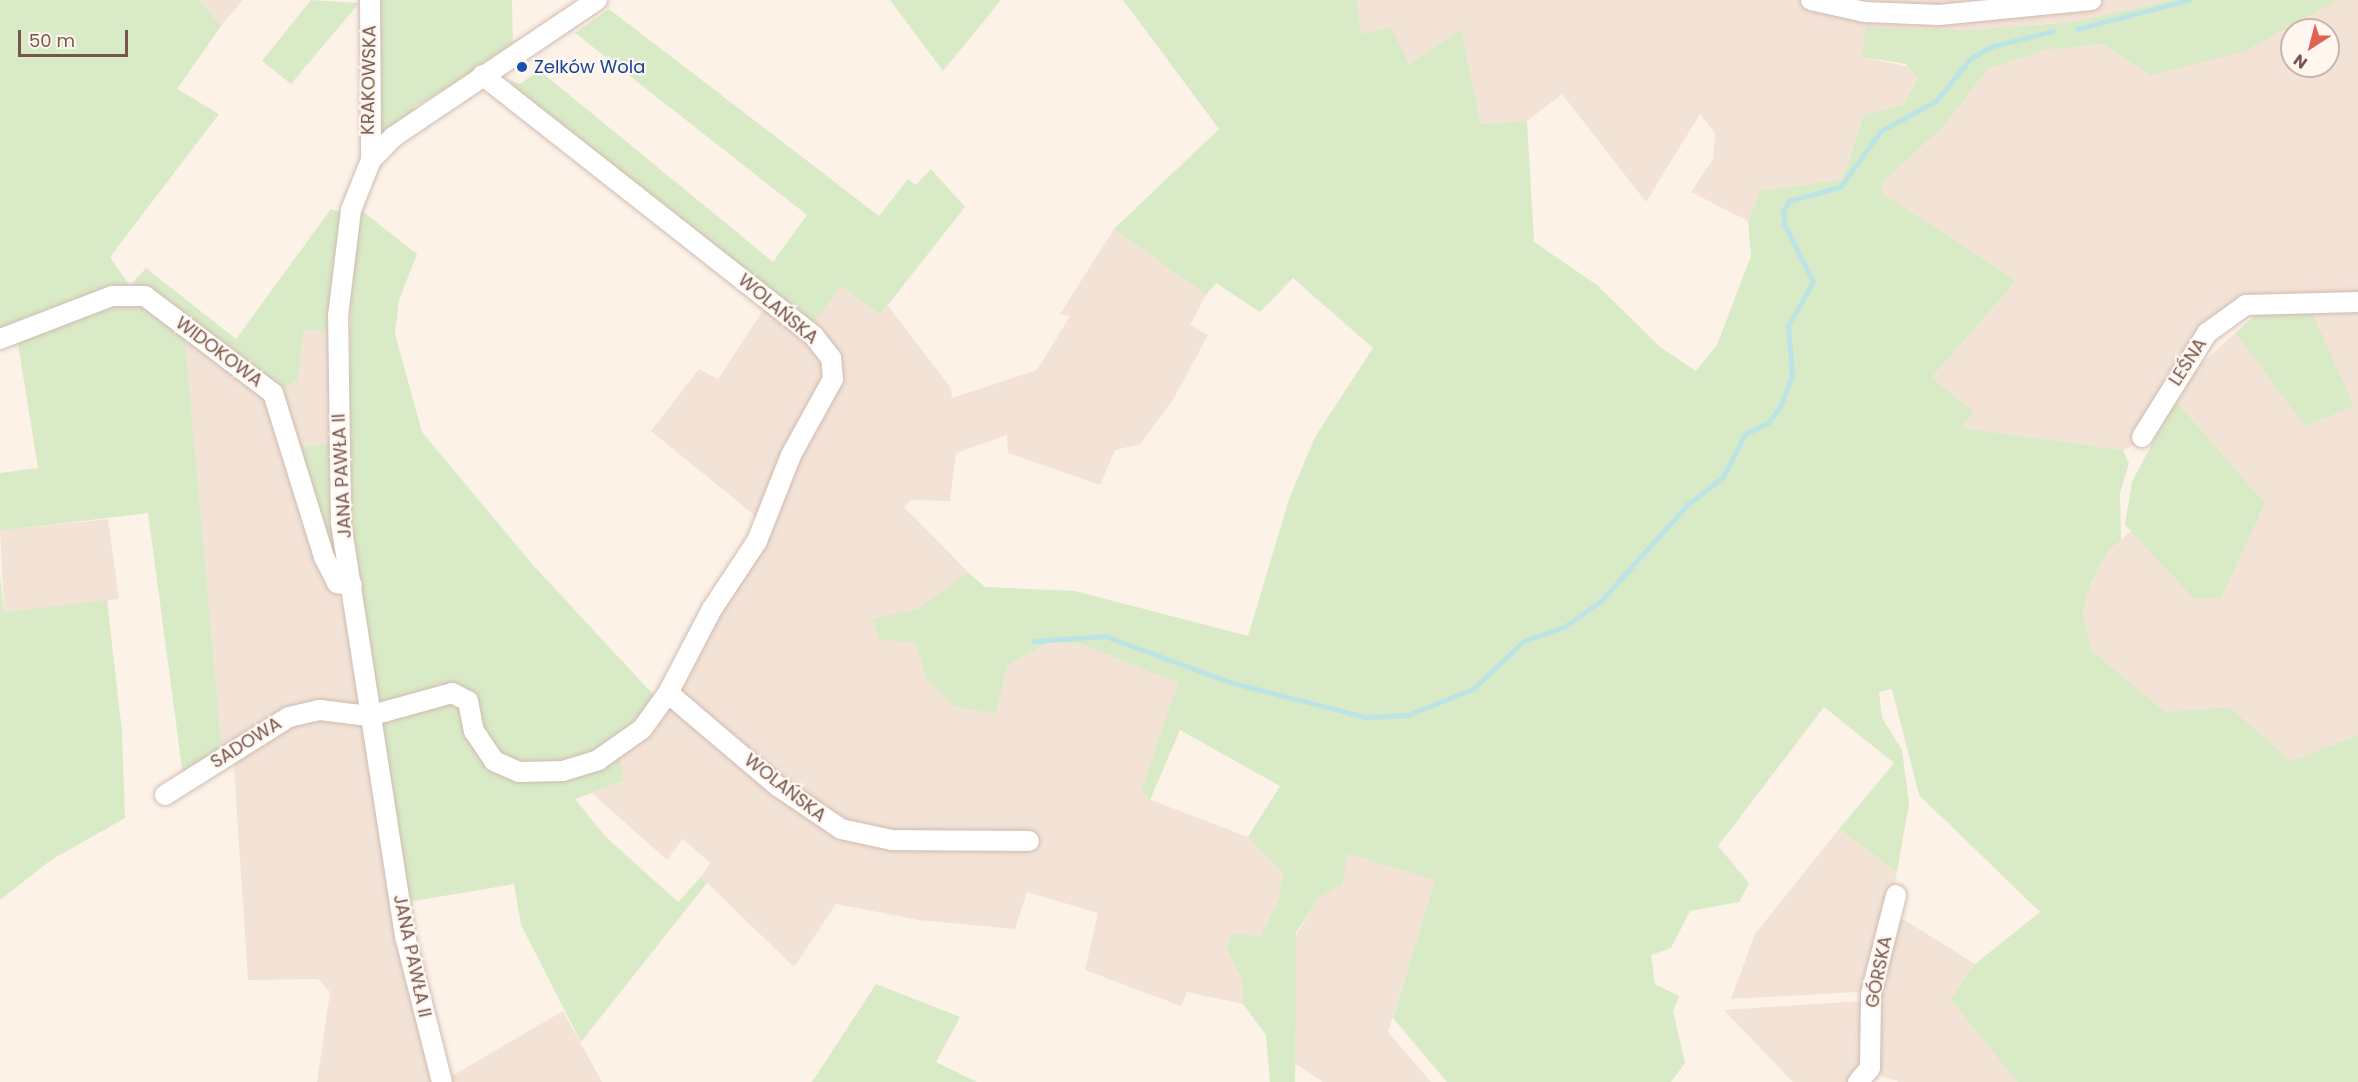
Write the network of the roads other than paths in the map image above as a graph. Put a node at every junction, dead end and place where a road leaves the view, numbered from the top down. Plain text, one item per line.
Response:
1 (370, 0) edge
2 (597, 0) edge
3 (1811, 0) edge
4 (2091, 0) edge
5 (482, 75) junction
6 (371, 160) junction
7 (2358, 302) edge
8 (0, 339) edge
9 (2142, 437) dead end
10 (352, 585) junction
11 (668, 693) junction
12 (369, 716) junction
13 (165, 795) dead end
14 (1029, 841) dead end
15 (1896, 895) dead end
16 (442, 1082) edge
17 (1858, 1082) edge

1 - 6 street, KRAKOWSKA
2 - 5 street, JANA PAWŁA II
3 - 4 street
5 - 6 street, JANA PAWŁA II
5 - 11 street, WOLAŃSKA
6 - 10 street, JANA PAWŁA II
7 - 9 street, LEŚNA
8 - 10 street, WIDOKOWA
10 - 12 street, JANA PAWŁA II
11 - 12 street, WOLAŃSKA
11 - 14 street, WOLAŃSKA
12 - 13 street, SADOWA
12 - 16 street, JANA PAWŁA II
15 - 17 street, GÓRSKA

